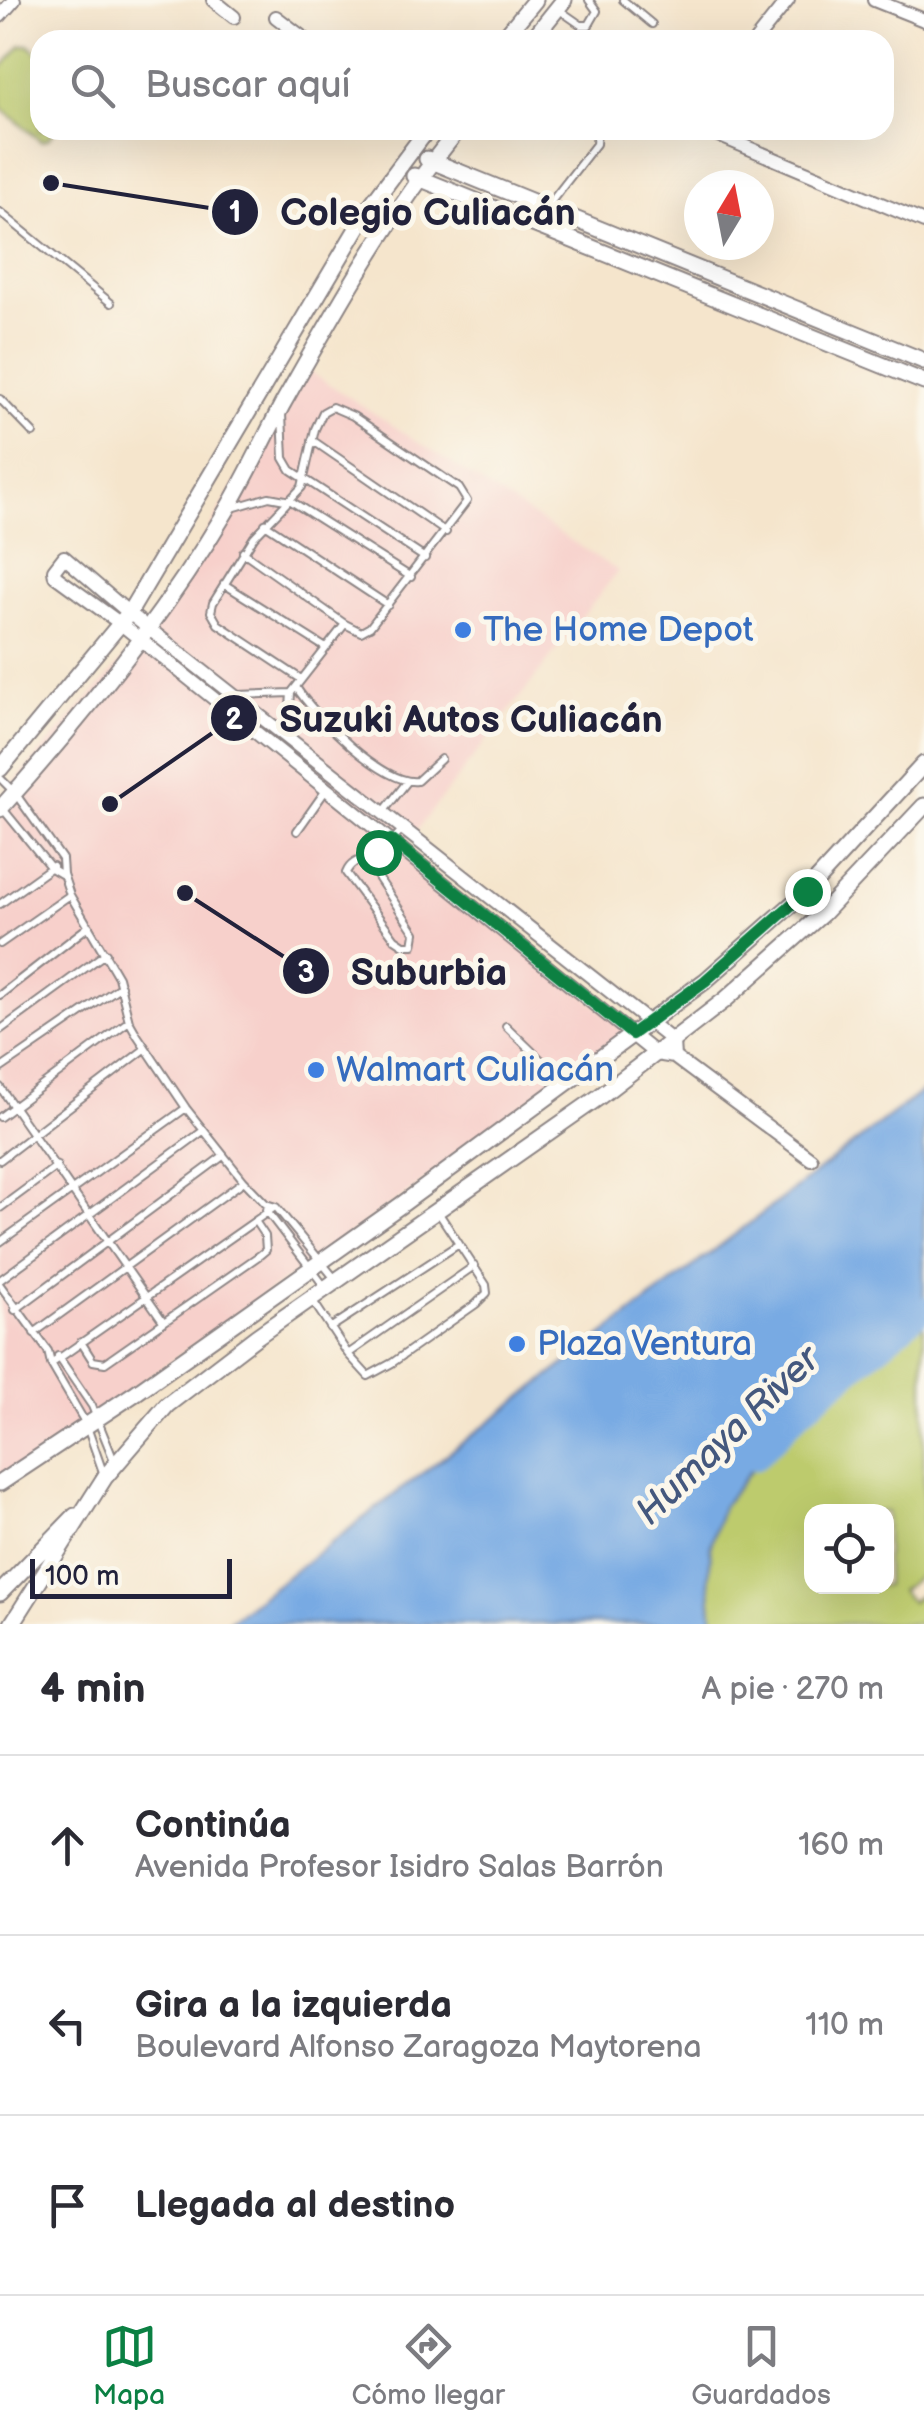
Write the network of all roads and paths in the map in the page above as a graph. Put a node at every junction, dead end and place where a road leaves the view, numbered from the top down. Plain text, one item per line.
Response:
1 (14, 0) edge
2 (213, 0) edge
3 (535, 0) edge
4 (589, 0) edge
5 (623, 0) edge
6 (788, 0) edge
7 (874, 0) edge
8 (561, 4) edge
9 (1, 12) edge
10 (234, 17) dead end
11 (276, 18) dead end
12 (924, 20) edge
13 (652, 24) dead end
14 (292, 30) edge
15 (510, 30) edge
16 (540, 30) edge
17 (764, 30) edge
18 (417, 140) edge
19 (450, 140) edge
20 (596, 140) edge
21 (730, 140) edge
22 (410, 151) junction
23 (432, 162) junction
24 (396, 169) junction
25 (420, 178) junction
26 (546, 208) junction
27 (0, 212) edge
28 (924, 222) edge
29 (111, 303) dead end
30 (924, 361) edge
31 (924, 382) edge
32 (0, 399) edge
33 (282, 406) junction
34 (33, 434) dead end
35 (312, 440) junction
36 (305, 480) junction
37 (291, 501) junction
38 (226, 511) junction
39 (265, 524) junction
40 (446, 532) junction
41 (243, 552) junction
42 (426, 558) junction
43 (411, 577) junction
44 (224, 584) junction
45 (388, 605) junction
46 (125, 619) junction
47 (346, 624) junction
48 (145, 634) junction
49 (326, 648) junction
50 (296, 686) junction
51 (234, 696) junction
52 (288, 737) junction
53 (441, 758) dead end
54 (924, 764) edge
55 (0, 769) edge
56 (0, 778) edge
57 (407, 782) junction
58 (326, 790) junction
59 (15, 793) junction
60 (924, 806) edge
61 (0, 807) edge
62 (384, 811) junction
63 (404, 828) junction
64 (297, 831) dead end
65 (391, 840) junction
66 (365, 858) junction
67 (62, 859) junction
68 (51, 868) junction
69 (62, 874) junction
70 (70, 895) junction
71 (0, 904) edge
72 (89, 926) junction
73 (0, 944) edge
74 (106, 952) junction
75 (121, 986) junction
76 (0, 995) edge
77 (129, 1021) junction
78 (650, 1023) junction
79 (506, 1026) dead end
80 (0, 1030) edge
81 (632, 1034) junction
82 (145, 1048) junction
83 (674, 1049) junction
84 (656, 1054) junction
85 (0, 1069) edge
86 (567, 1085) junction
87 (0, 1087) edge
88 (15, 1107) junction
89 (186, 1108) junction
90 (0, 1118) edge
91 (204, 1130) junction
92 (35, 1134) junction
93 (224, 1156) junction
94 (0, 1160) edge
95 (811, 1160) dead end
96 (57, 1166) junction
97 (244, 1181) junction
98 (75, 1190) junction
99 (0, 1208) edge
100 (266, 1208) junction
101 (438, 1212) junction
102 (92, 1215) junction
103 (255, 1221) junction
104 (108, 1241) junction
105 (0, 1242) edge
106 (459, 1244) junction
107 (316, 1266) junction
108 (474, 1266) junction
109 (126, 1268) junction
110 (0, 1283) edge
111 (333, 1286) junction
112 (146, 1298) junction
113 (312, 1300) junction
114 (15, 1310) junction
115 (163, 1321) junction
116 (330, 1328) junction
117 (34, 1333) junction
118 (82, 1342) junction
119 (48, 1351) junction
120 (348, 1354) junction
121 (60, 1358) junction
122 (51, 1364) junction
123 (91, 1421) junction
124 (115, 1462) junction
125 (105, 1477) junction
126 (0, 1483) edge
127 (86, 1506) junction
128 (0, 1593) edge
129 (12, 1624) edge

1 - 9 street
2 - 10 street
3 - 15 street
4 - 8 lane
5 - 13 lane
6 - 17 street
7 - 12 street
8 - 16 street
11 - 14 street
18 - 22 street
19 - 23 street
20 - 26 lane
21 - 28 street
22 - 23 street
22 - 24 street
23 - 25 street
23 - 26 street
24 - 25 street
24 - 46 street
25 - 31 street
25 - 33 street
26 - 30 street
27 - 29 lane
32 - 34 lane
33 - 36 lane
33 - 38 street
35 - 36 lane
35 - 40 lane
35 - 40 lane
36 - 37 lane
36 - 42 lane
37 - 38 lane
37 - 39 lane
37 - 43 lane
38 - 48 street
39 - 41 lane
39 - 45 lane
40 - 42 lane
41 - 44 lane
41 - 47 lane
42 - 43 lane
43 - 45 lane
44 - 49 lane
44 - 50 lane
45 - 47 lane
46 - 46 street
46 - 48 street
46 - 55 street
47 - 49 lane
48 - 51 street
48 - 58 street
48 - 59 street
49 - 50 lane
50 - 51 lane
50 - 52 lane
50 - 57 lane
51 - 52 street
52 - 62 street
53 - 57 lane
54 - 78 street
56 - 59 lane
57 - 62 lane
58 - 64 lane
58 - 65 street
59 - 61 street
59 - 67 lane
60 - 83 street
61 - 68 lane
62 - 63 street
63 - 65 lane
63 - 78 street
65 - 66 lane
65 - 81 street
66 - 66 lane
67 - 68 lane
67 - 69 lane
68 - 69 lane
68 - 71 lane
69 - 70 lane
70 - 72 lane
70 - 73 lane
72 - 74 lane
72 - 76 lane
74 - 75 lane
74 - 80 lane
75 - 77 lane
75 - 85 lane
77 - 82 lane
77 - 88 lane
78 - 81 street
78 - 83 street
79 - 86 lane
81 - 84 street
81 - 86 street
82 - 89 lane
82 - 92 lane
83 - 84 street
83 - 95 street
84 - 101 street
86 - 107 street
87 - 88 lane
88 - 90 lane
88 - 92 lane
89 - 91 lane
89 - 98 lane
91 - 93 lane
91 - 102 lane
92 - 94 lane
92 - 96 lane
93 - 97 lane
93 - 104 lane
96 - 98 lane
96 - 99 lane
97 - 100 lane
97 - 109 lane
98 - 102 lane
98 - 105 lane
100 - 103 lane
100 - 107 lane
100 - 107 lane
101 - 106 lane
101 - 111 street
102 - 104 lane
102 - 110 lane
103 - 112 lane
103 - 115 lane
104 - 109 lane
104 - 114 lane
106 - 108 lane
106 - 116 lane
107 - 111 lane
107 - 111 lane
107 - 123 street
108 - 120 lane
108 - 120 lane
109 - 112 lane
109 - 117 lane
110 - 114 lane
111 - 113 street
112 - 115 lane
112 - 118 lane
113 - 116 lane
113 - 124 street
114 - 117 lane
115 - 118 lane
116 - 120 lane
117 - 119 lane
118 - 121 lane
119 - 121 lane
119 - 122 lane
121 - 122 lane
121 - 123 lane
122 - 123 lane
123 - 124 lane
123 - 125 lane
123 - 126 street
124 - 125 street
125 - 127 street
127 - 128 street
127 - 129 street

